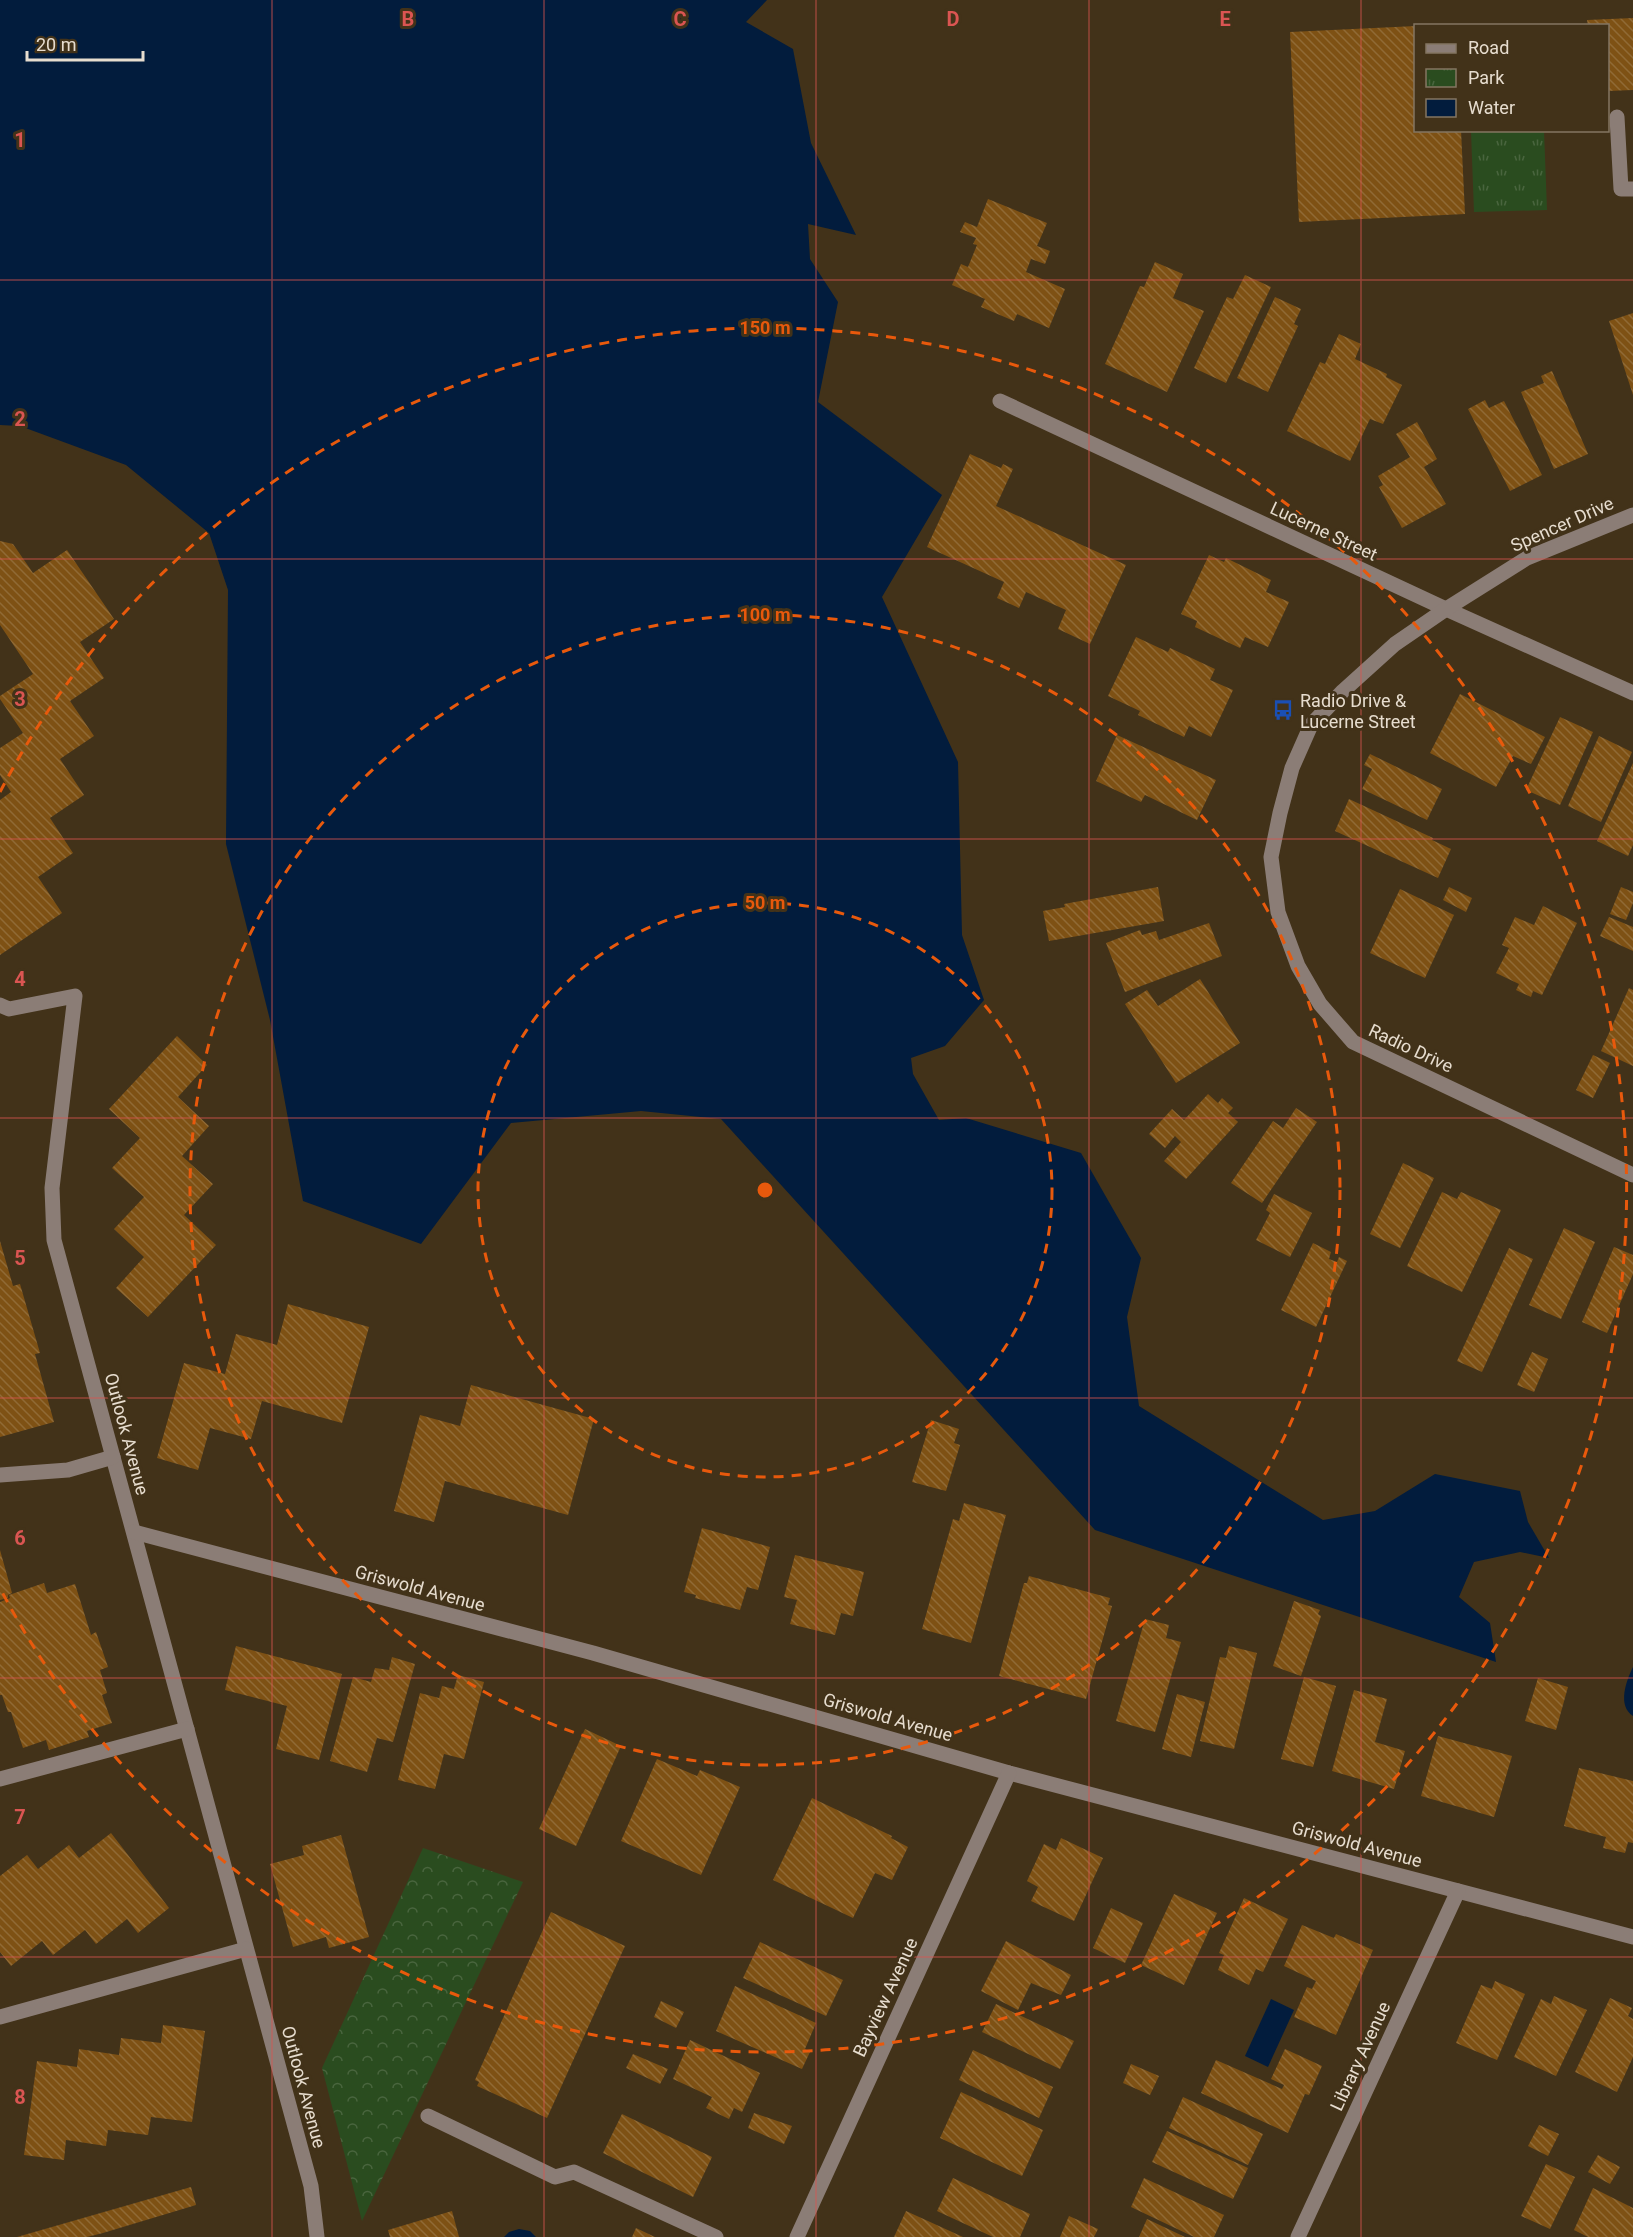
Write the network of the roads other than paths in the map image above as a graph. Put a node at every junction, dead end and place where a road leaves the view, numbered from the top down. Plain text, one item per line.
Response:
1 (1617, 117) dead end
2 (1633, 189) edge
3 (1000, 401) dead end
4 (1633, 515) edge
5 (1446, 609) junction
6 (1633, 693) edge
7 (0, 1005) edge
8 (1633, 1175) edge
9 (113, 1457) junction
10 (0, 1475) edge
11 (134, 1533) junction
12 (187, 1729) junction
13 (1009, 1773) junction
14 (0, 1779) edge
15 (1458, 1891) junction
16 (1633, 1937) edge
17 (246, 1949) junction
18 (0, 2017) edge
19 (428, 2116) dead end
20 (317, 2237) edge
21 (716, 2237) edge
22 (797, 2237) edge
23 (1298, 2237) edge

1 - 2 street
3 - 5 street, Lucerne Street
4 - 5 street, Spencer Drive
5 - 6 street, Lucerne Street
5 - 8 street, Radio Drive
7 - 9 street, Outlook Avenue
9 - 10 street
9 - 11 street, Outlook Avenue
11 - 12 street, Outlook Avenue
11 - 13 street, Griswold Avenue
12 - 14 street
12 - 17 street, Outlook Avenue
13 - 15 street, Griswold Avenue
13 - 22 street, Bayview Avenue
15 - 16 street, Griswold Avenue
15 - 23 street, Library Avenue
17 - 18 street
17 - 20 street, Outlook Avenue
19 - 21 street

